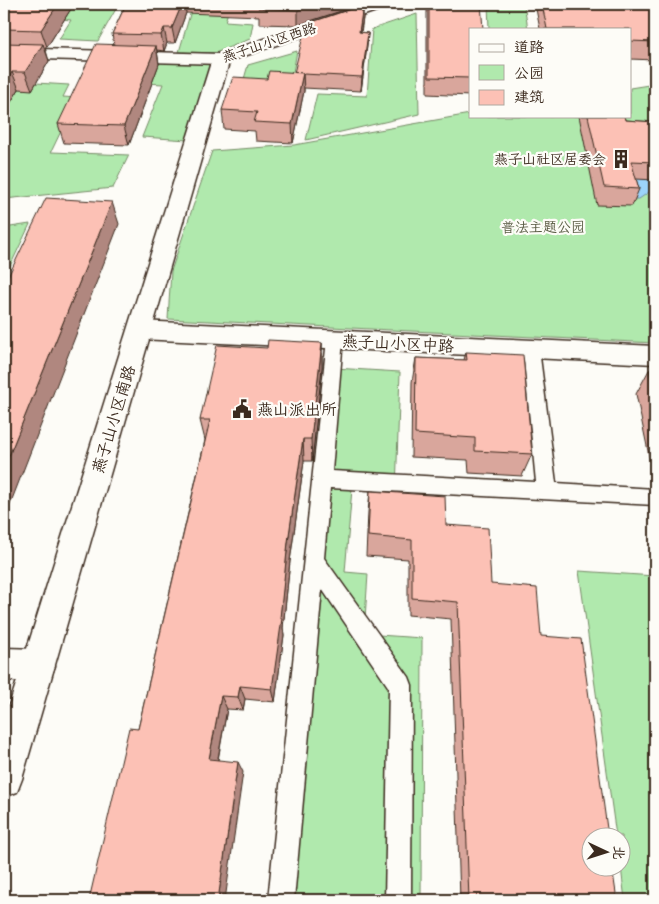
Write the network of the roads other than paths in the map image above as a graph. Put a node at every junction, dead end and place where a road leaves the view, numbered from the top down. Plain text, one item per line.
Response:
1 (382, 4) edge
2 (4, 53) edge
3 (221, 59) junction
4 (140, 330) junction
5 (335, 339) junction
6 (531, 349) junction
7 (655, 355) edge
8 (323, 479) junction
9 (547, 491) junction
10 (655, 497) edge
11 (315, 562) junction
12 (4, 664) edge
13 (38, 666) junction
14 (4, 779) edge
15 (282, 900) edge
16 (398, 900) edge

1 - 3 street, 燕子山小区西路
2 - 3 street, 燕子山小区西路
3 - 4 street, 燕子山小区南路
4 - 5 street, 燕子山小区中路
4 - 13 street, 燕子山小区南路
5 - 6 street, 燕子山小区中路
5 - 8 lane
6 - 7 street, 燕子山小区中路
6 - 9 lane
8 - 9 lane
8 - 11 lane
9 - 10 lane
11 - 15 lane
11 - 16 lane
12 - 13 street
13 - 14 street, 燕子山小区南路

